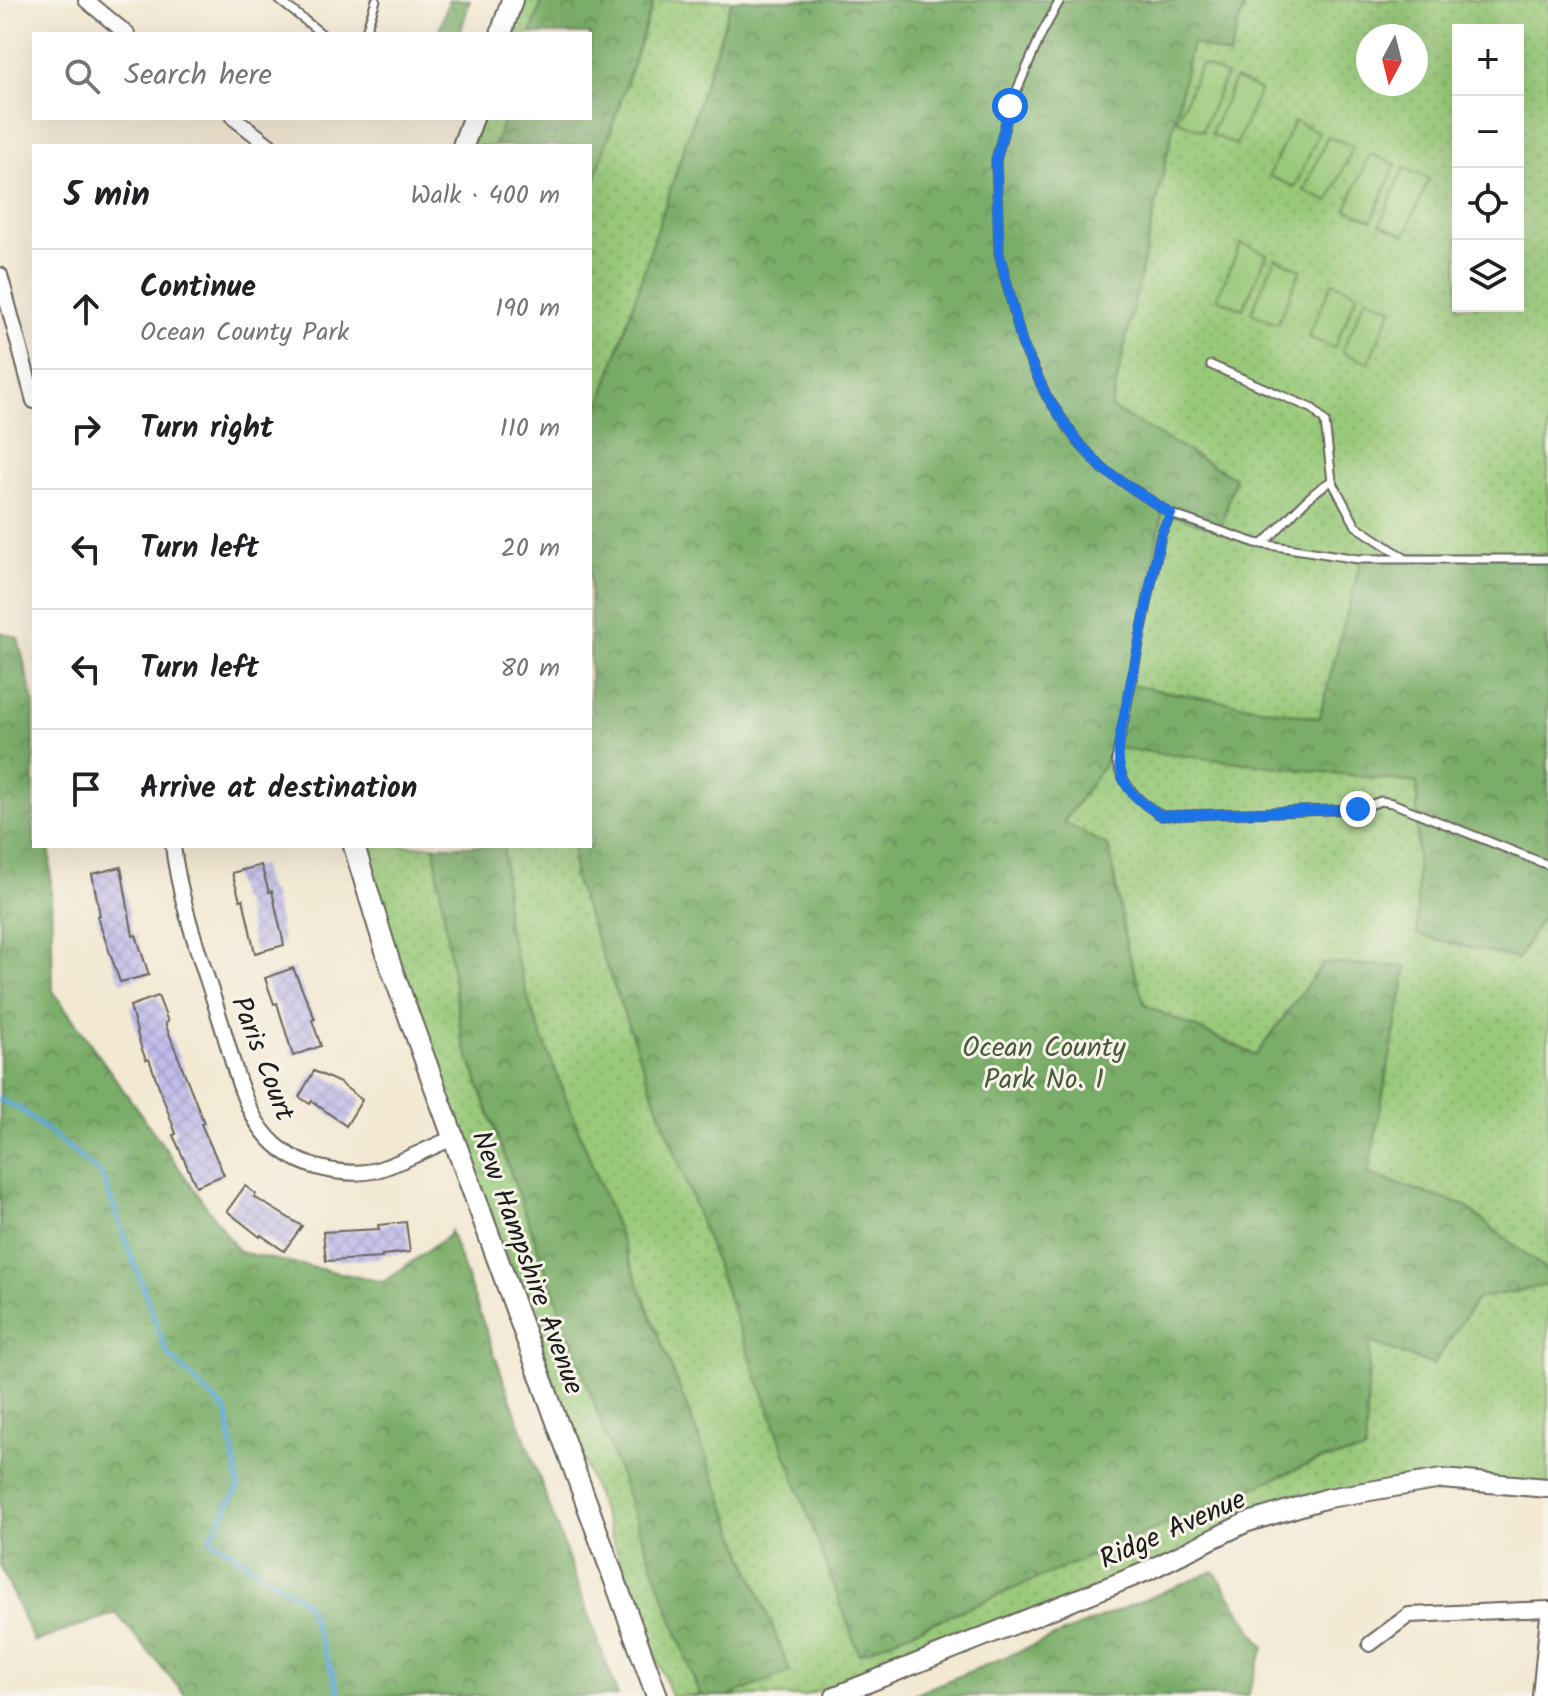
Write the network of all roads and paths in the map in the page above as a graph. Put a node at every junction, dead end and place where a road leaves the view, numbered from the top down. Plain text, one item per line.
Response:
1 (86, 0) edge
2 (279, 0) edge
3 (376, 0) edge
4 (512, 0) edge
5 (1060, 0) edge
6 (125, 32) edge
7 (319, 32) edge
8 (366, 32) edge
9 (502, 32) edge
10 (237, 120) edge
11 (472, 120) edge
12 (267, 144) edge
13 (464, 144) edge
14 (0, 275) edge
15 (1211, 365) dead end
16 (32, 393) edge
17 (1332, 481) junction
18 (1171, 514) junction
19 (1262, 544) junction
20 (1405, 559) junction
21 (1548, 559) edge
22 (173, 848) edge
23 (355, 848) edge
24 (1548, 865) edge
25 (453, 1138) junction
26 (1548, 1488) edge
27 (1548, 1609) edge
28 (1548, 1616) edge
29 (1370, 1644) dead end
30 (657, 1696) edge
31 (835, 1696) edge
32 (1540, 1696) edge

1 - 6 street
2 - 7 lane
3 - 8 lane
4 - 9 main road
5 - 18 lane
10 - 12 street
11 - 13 main road
14 - 16 street
15 - 17 lane
17 - 19 lane
17 - 20 lane
18 - 19 lane
18 - 24 lane
19 - 20 lane
20 - 21 lane
22 - 25 street, Paris Court
23 - 25 main road, New Hampshire Avenue
25 - 30 main road, New Hampshire Avenue
26 - 31 street, Ridge Avenue
27 - 29 street
28 - 32 street

